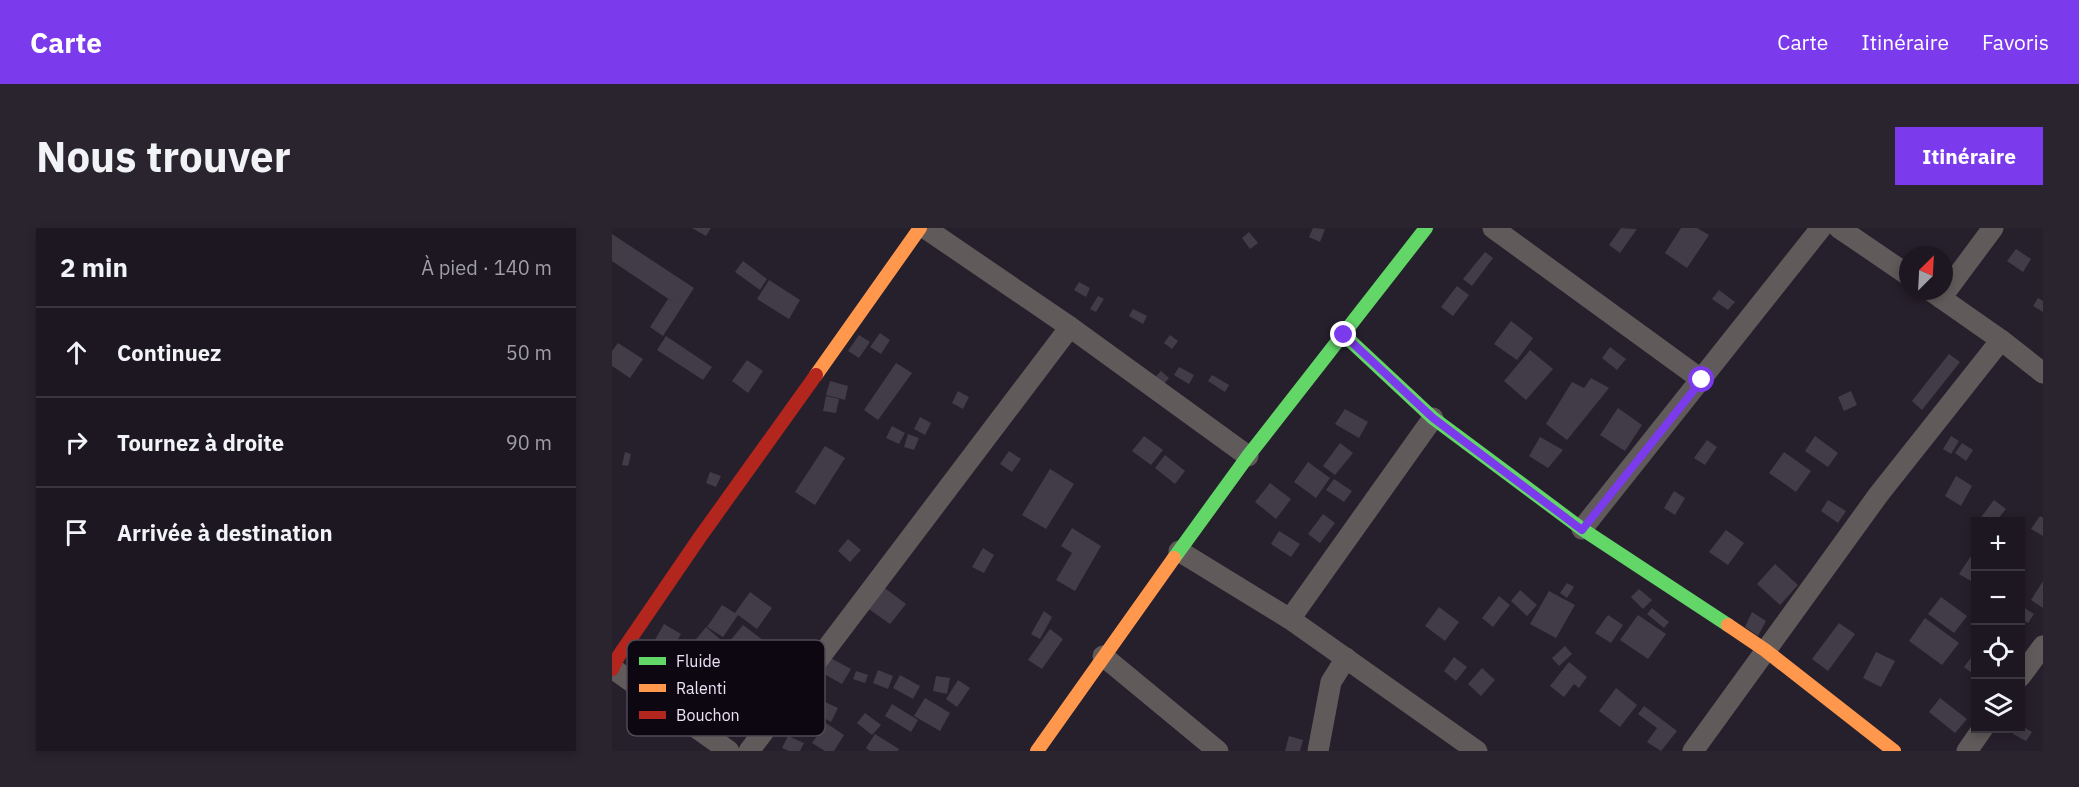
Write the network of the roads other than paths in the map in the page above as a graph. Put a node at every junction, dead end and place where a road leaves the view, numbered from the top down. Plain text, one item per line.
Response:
1 (920, 228) edge
2 (925, 228) edge
3 (1426, 228) edge
4 (1493, 228) edge
5 (1821, 228) edge
6 (1839, 228) edge
7 (1993, 228) edge
8 (1899, 269) edge
9 (1953, 275) edge
10 (1943, 300) edge
11 (1070, 327) junction
12 (1344, 335) junction
13 (2001, 340) junction
14 (2043, 373) edge
15 (1702, 380) junction
16 (1433, 418) junction
17 (1248, 456) junction
18 (1582, 530) junction
19 (1179, 550) junction
20 (1290, 619) junction
21 (631, 640) edge
22 (627, 646) edge
23 (2043, 646) edge
24 (1765, 650) junction
25 (825, 651) edge
26 (1103, 656) junction
27 (1346, 658) junction
28 (612, 668) edge
29 (2025, 670) edge
30 (627, 679) edge
31 (1980, 733) edge
32 (708, 736) edge
33 (760, 736) edge
34 (729, 751) edge
35 (749, 751) edge
36 (1037, 751) edge
37 (1218, 751) edge
38 (1318, 751) edge
39 (1477, 751) edge
40 (1693, 751) edge
41 (1894, 751) edge
42 (1967, 751) edge

1 - 21 street
2 - 11 street
3 - 12 street
4 - 15 street
5 - 15 street
6 - 8 street
7 - 9 street
10 - 13 street
11 - 17 street
11 - 25 street
12 - 16 street
12 - 17 street
13 - 14 street
13 - 24 street
15 - 18 street
16 - 18 street
16 - 20 street
17 - 19 street
18 - 24 street
19 - 20 street
19 - 26 street
20 - 27 street
22 - 28 street
23 - 29 street
24 - 40 street
24 - 41 street
26 - 36 street
26 - 37 street
27 - 38 street
27 - 39 street
28 - 30 street
31 - 42 street
32 - 34 street
33 - 35 street

